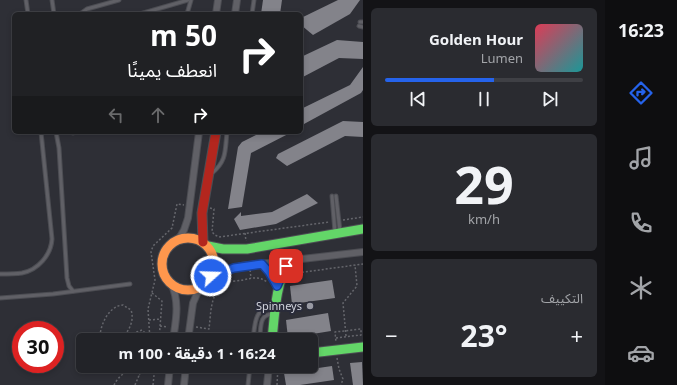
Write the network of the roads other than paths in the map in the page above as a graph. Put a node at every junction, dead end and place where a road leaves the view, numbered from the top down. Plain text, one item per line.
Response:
1 (26, 0) edge
2 (52, 0) edge
3 (119, 0) edge
4 (188, 0) edge
5 (191, 0) edge
6 (217, 0) edge
7 (237, 0) edge
8 (254, 0) edge
9 (28, 12) edge
10 (54, 12) edge
11 (83, 12) edge
12 (147, 12) edge
13 (188, 12) edge
14 (216, 12) edge
15 (235, 12) edge
16 (252, 12) edge
17 (41, 134) edge
18 (56, 134) edge
19 (199, 134) edge
20 (216, 134) edge
21 (227, 134) edge
22 (209, 175) junction
23 (362, 230) edge
24 (338, 233) junction
25 (178, 240) junction
26 (205, 244) junction
27 (363, 252) edge
28 (289, 261) junction
29 (262, 264) junction
30 (0, 274) edge
31 (211, 276) junction
32 (171, 283) junction
33 (130, 284) dead end
34 (273, 286) junction
35 (200, 287) junction
36 (73, 291) junction
37 (0, 298) edge
38 (275, 310) junction
39 (175, 333) edge
40 (189, 333) edge
41 (254, 333) edge
42 (260, 333) edge
43 (273, 333) edge
44 (363, 347) edge
45 (318, 352) edge
46 (169, 373) edge
47 (185, 373) edge
48 (249, 373) edge
49 (268, 373) edge
50 (168, 385) edge
51 (184, 385) edge
52 (248, 385) edge
53 (267, 385) edge

1 - 9 lane
2 - 10 lane
3 - 11 lane
4 - 12 lane
5 - 13 lane
6 - 14 street
7 - 15 street
8 - 16 lane
17 - 30 lane
18 - 36 lane
19 - 25 street
20 - 22 street
21 - 22 lane
22 - 26 street
23 - 24 street
24 - 24 lane
24 - 26 street
25 - 26 street
25 - 32 street
26 - 31 street
27 - 28 street
28 - 29 street
28 - 34 street
29 - 31 street
29 - 34 street
31 - 35 street
32 - 35 street
32 - 39 street
33 - 36 lane
34 - 38 street
35 - 40 street
36 - 37 lane
38 - 41 lane
38 - 42 lane
38 - 43 street
44 - 45 street
46 - 50 street
47 - 51 street
48 - 52 lane
49 - 53 street

